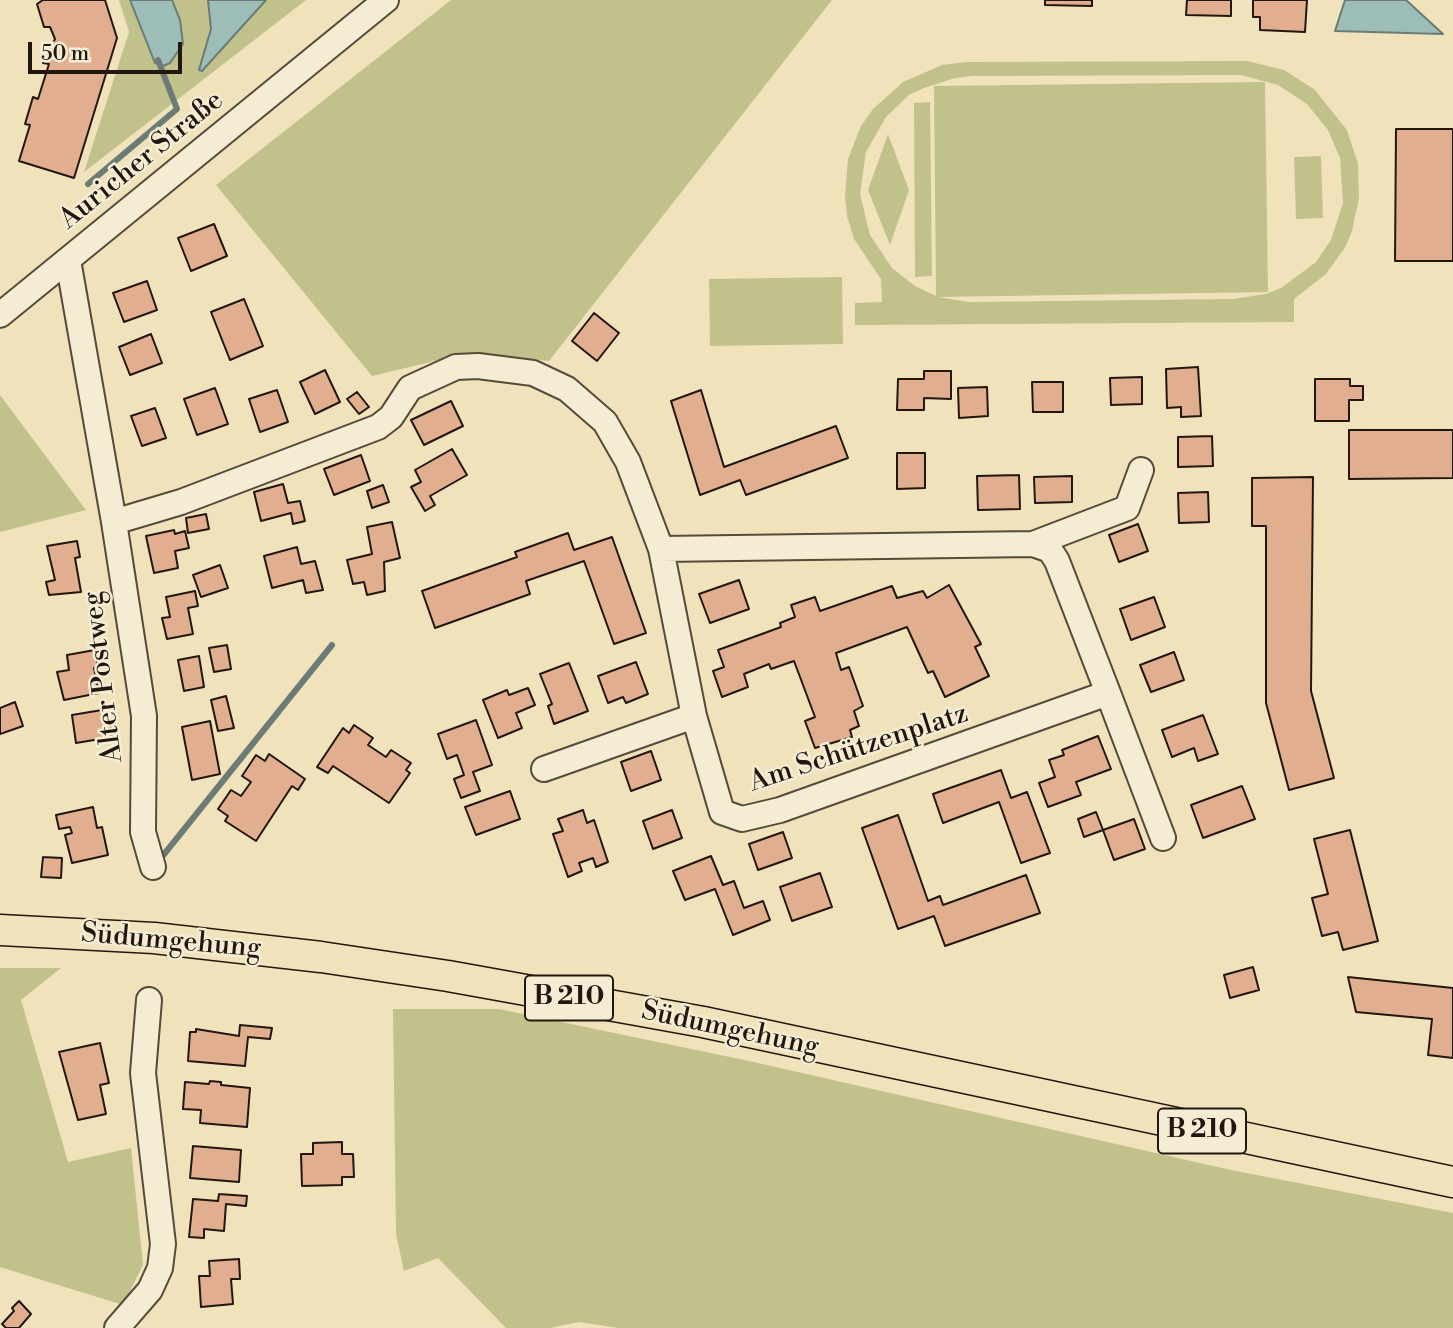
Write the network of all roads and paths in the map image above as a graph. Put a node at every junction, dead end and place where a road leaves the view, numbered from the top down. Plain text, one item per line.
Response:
1 (386, 0) edge
2 (68, 260) junction
3 (0, 315) edge
4 (1141, 470) dead end
5 (114, 522) junction
6 (1033, 544) junction
7 (661, 550) junction
8 (1108, 693) junction
9 (694, 716) junction
10 (544, 769) dead end
11 (1163, 838) dead end
12 (153, 867) dead end
13 (0, 929) edge
14 (149, 1000) dead end
15 (1453, 1182) edge
16 (117, 1328) edge

1 - 2 street, Auricher Straße
2 - 3 street, Auricher Straße
2 - 5 street, Alter Postweg
4 - 6 street
5 - 7 street, Am Schützenplatz
5 - 12 street, Alter Postweg
6 - 7 street
6 - 8 street
7 - 9 street, Am Schützenplatz
8 - 9 street, Am Schützenplatz
8 - 11 street
9 - 10 street
13 - 15 main road, Südumgehung / B 210
14 - 16 street

